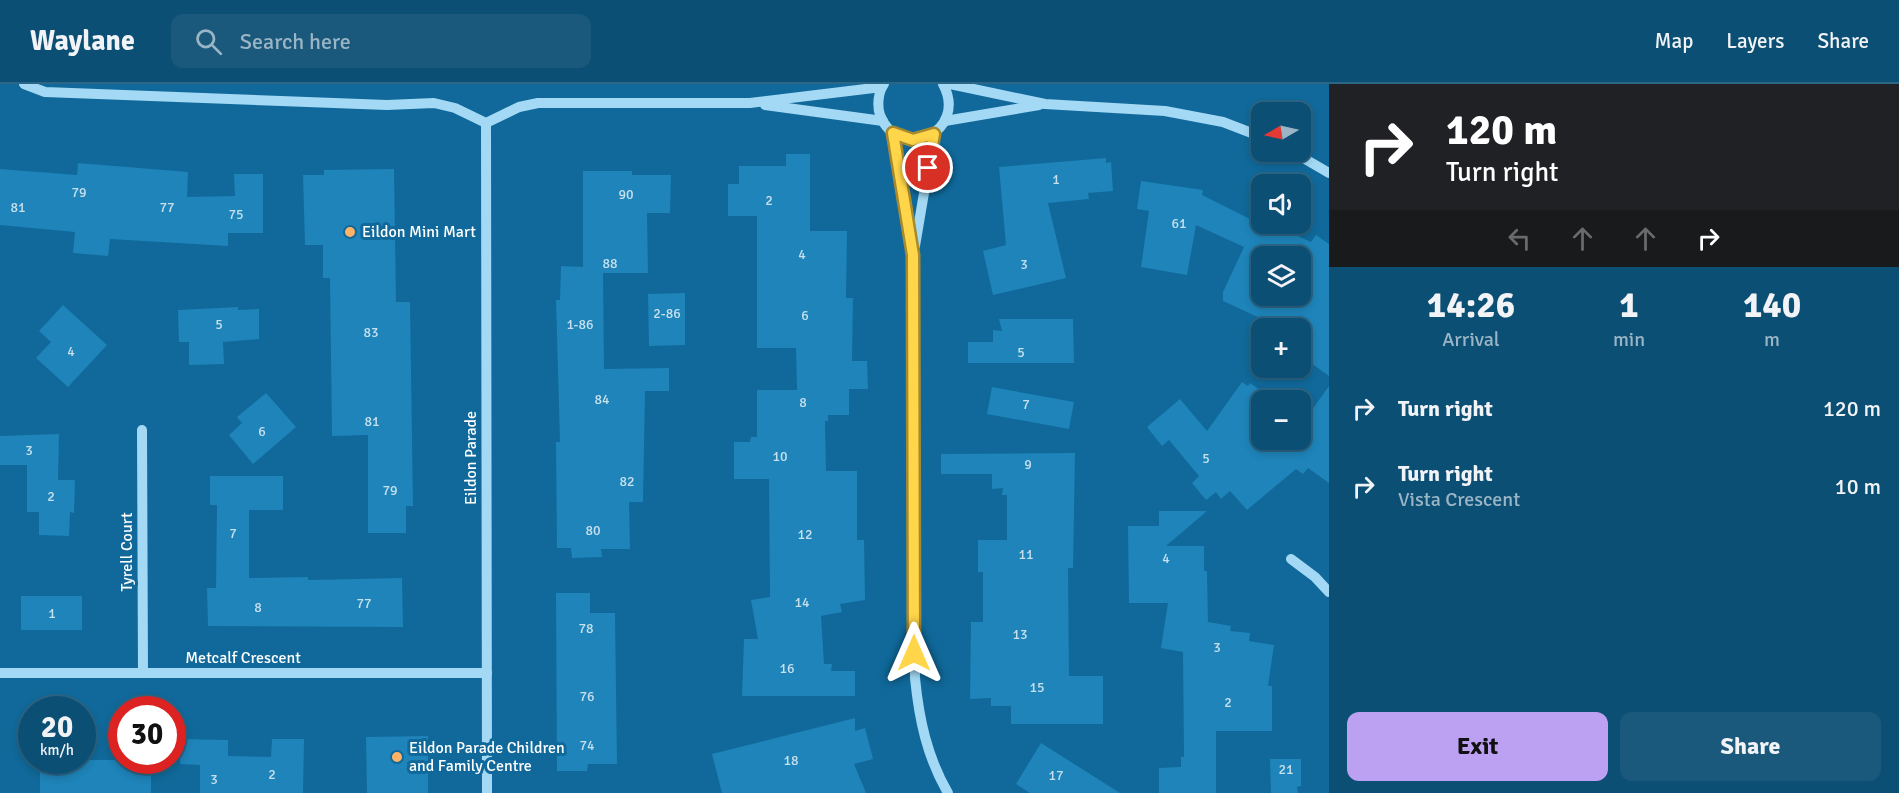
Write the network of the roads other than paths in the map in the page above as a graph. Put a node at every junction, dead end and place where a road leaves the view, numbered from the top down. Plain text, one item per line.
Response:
1 (24, 84) edge
2 (943, 84) edge
3 (950, 84) edge
4 (883, 85) edge
5 (750, 103) junction
6 (1045, 104) junction
7 (883, 121) junction
8 (945, 121) junction
9 (486, 123) junction
10 (893, 133) junction
11 (1251, 133) edge
12 (934, 134) junction
13 (1310, 162) edge
14 (1329, 173) edge
15 (913, 255) junction
16 (142, 430) dead end
17 (1291, 559) dead end
18 (1329, 592) edge
19 (0, 673) edge
20 (142, 673) junction
21 (487, 673) junction
22 (487, 793) edge
23 (948, 793) edge

1 - 9 street
2 - 8 street
3 - 6 street
4 - 5 street
4 - 7 street
5 - 7 street
5 - 9 street
6 - 8 street
6 - 11 street
7 - 10 street
8 - 12 street
9 - 21 street, Eildon Parade
10 - 12 street
10 - 15 street
12 - 15 street
13 - 14 street
15 - 23 street
16 - 20 street, Tyrell Court
17 - 18 street
19 - 20 street, Metcalf Crescent
20 - 21 street, Metcalf Crescent
21 - 22 street, Eildon Parade

